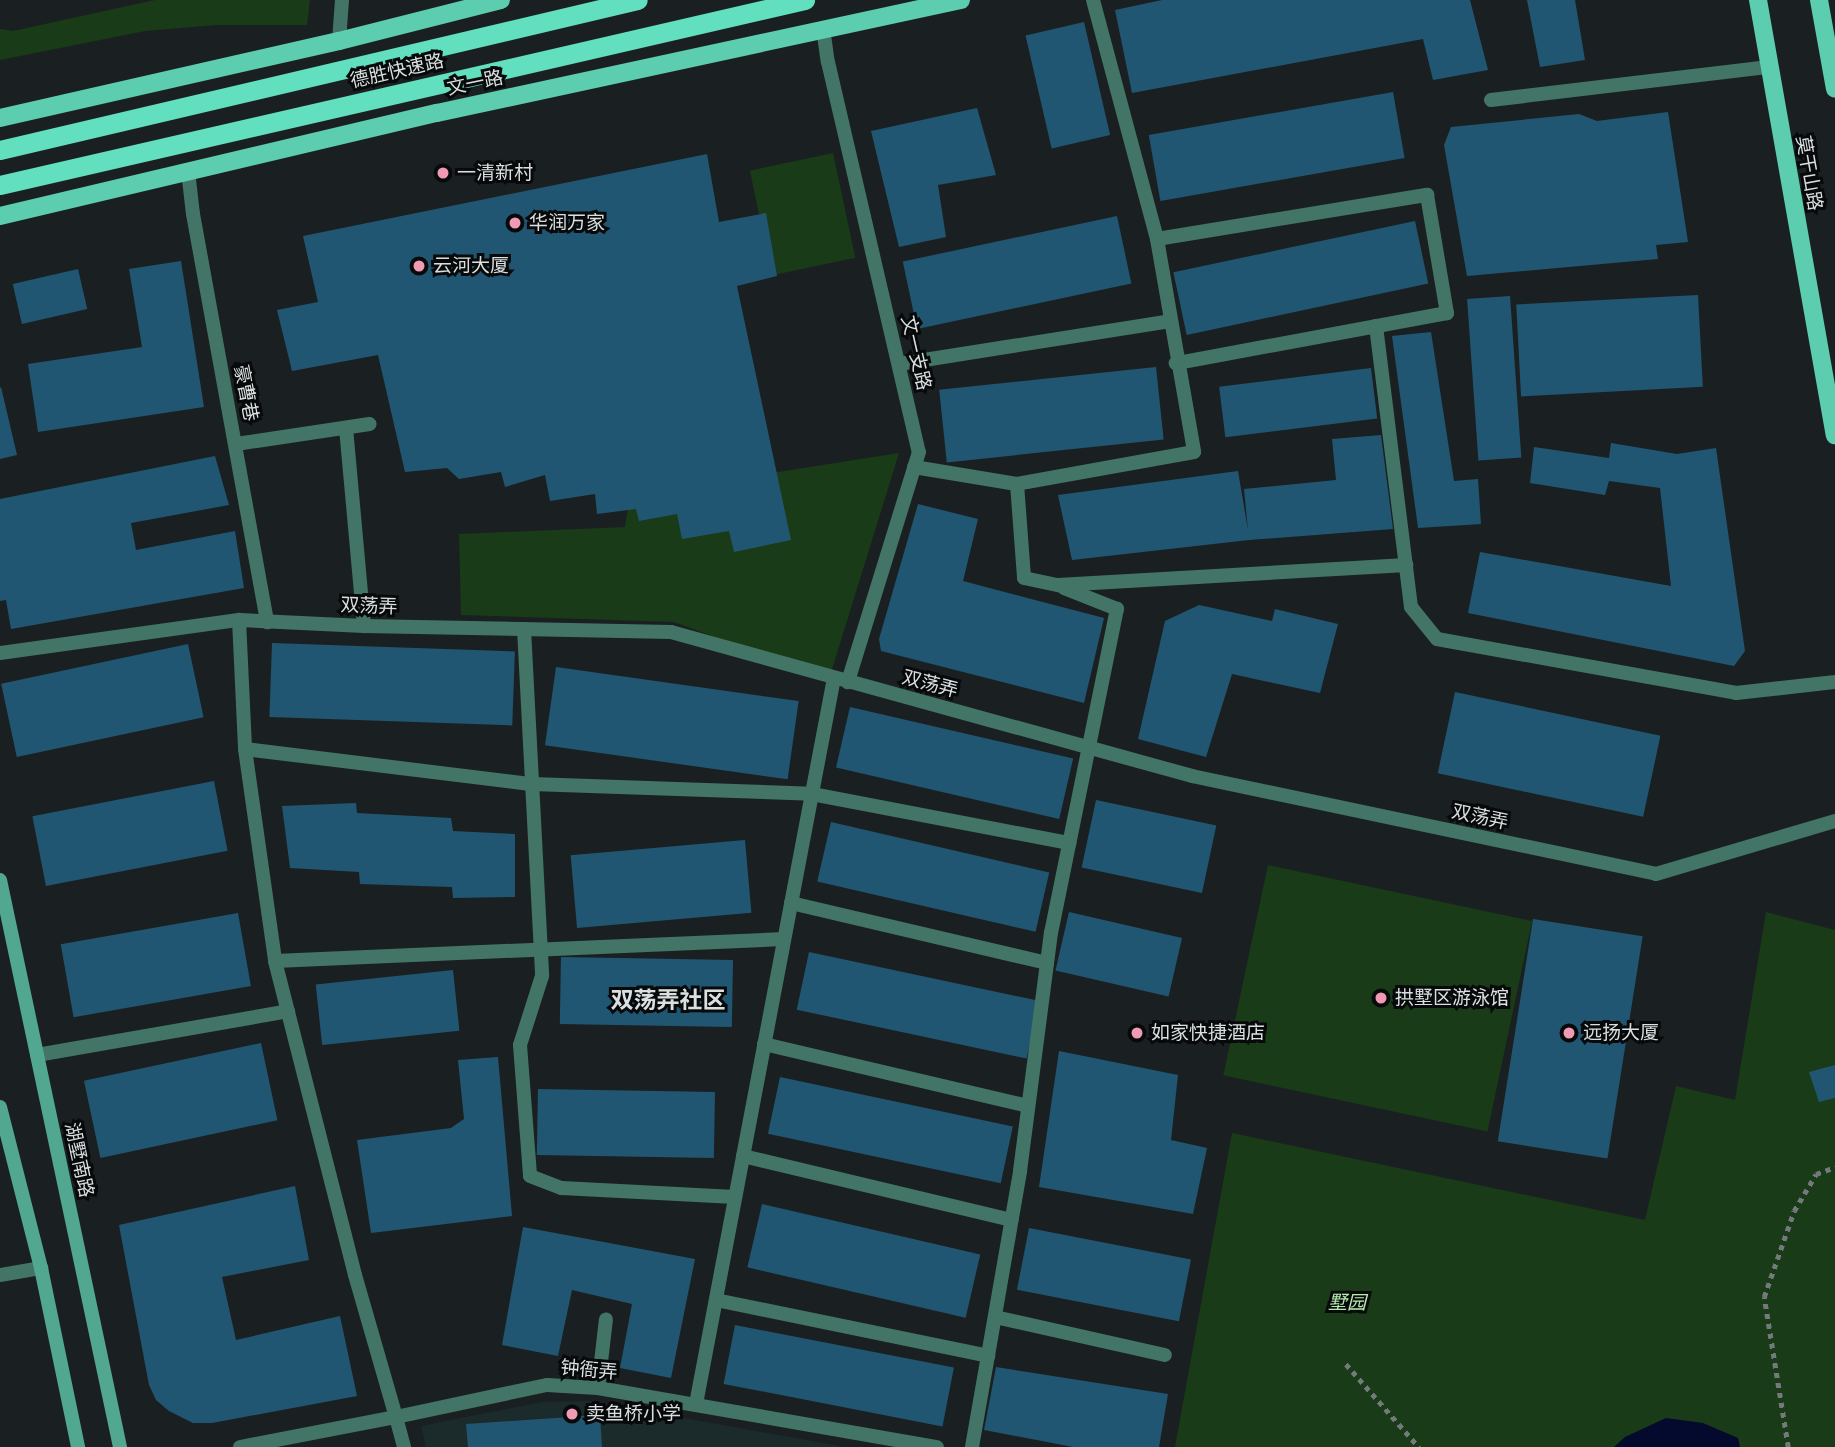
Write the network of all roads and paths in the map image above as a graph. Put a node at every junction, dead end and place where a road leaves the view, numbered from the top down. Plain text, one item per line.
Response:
1 (342, 0) edge
2 (501, 0) edge
3 (638, 0) edge
4 (805, 0) edge
5 (961, 0) edge
6 (1093, 0) edge
7 (1758, 0) edge
8 (1819, 0) edge
9 (823, 28) junction
10 (339, 41) junction
11 (1769, 67) junction
12 (1835, 89) edge
13 (1491, 100) dead end
14 (0, 118) edge
15 (0, 150) edge
16 (188, 171) junction
17 (0, 185) edge
18 (0, 216) edge
19 (1157, 239) junction
20 (1170, 321) junction
21 (1376, 326) junction
22 (1176, 363) junction
23 (899, 364) junction
24 (370, 424) dead end
25 (346, 428) junction
26 (1835, 435) edge
27 (236, 444) junction
28 (914, 467) junction
29 (1017, 484) junction
30 (1406, 565) junction
31 (1058, 585) junction
32 (239, 620) junction
33 (267, 622) junction
34 (364, 626) junction
35 (524, 629) junction
36 (0, 653) edge
37 (841, 680) junction
38 (1835, 682) edge
39 (1088, 747) junction
40 (244, 749) junction
41 (532, 784) junction
42 (812, 794) junction
43 (1835, 821) edge
44 (1069, 843) junction
45 (0, 880) edge
46 (791, 903) junction
47 (784, 939) junction
48 (540, 948) junction
49 (275, 961) junction
50 (1047, 963) junction
51 (288, 1010) junction
52 (764, 1044) junction
53 (37, 1055) junction
54 (1028, 1106) junction
55 (0, 1107) edge
56 (743, 1156) junction
57 (1835, 1167) edge
58 (735, 1197) junction
59 (1012, 1220) junction
60 (41, 1268) junction
61 (0, 1275) edge
62 (716, 1300) junction
63 (995, 1318) junction
64 (606, 1319) dead end
65 (1165, 1355) dead end
66 (988, 1356) junction
67 (1346, 1364) dead end
68 (598, 1388) junction
69 (696, 1404) junction
70 (396, 1417) junction
71 (78, 1447) edge
72 (120, 1447) edge
73 (240, 1447) edge
74 (404, 1447) edge
75 (937, 1447) edge
76 (972, 1447) edge
77 (1419, 1447) edge
78 (1788, 1447) edge

1 - 10 street
2 - 10 main road
3 - 15 highway, 德胜快速路
4 - 17 highway, 德胜快速路
5 - 9 main road, 文一路
6 - 19 street
7 - 11 main road, 莫干山路
8 - 12 main road
9 - 16 main road, 文一路
9 - 23 street, 文一支路
10 - 14 main road
11 - 13 street
11 - 26 main road, 莫干山路
16 - 18 main road, 文一路
16 - 27 street, 豪曹巷
19 - 20 street
19 - 21 street
20 - 22 street
20 - 23 street
21 - 22 street
21 - 30 street
22 - 29 street
23 - 28 street, 文一支路
24 - 25 street
25 - 27 street
25 - 34 street
27 - 33 street, 豪曹巷
28 - 29 street
28 - 37 street, 文一支路
29 - 31 street
30 - 31 street
30 - 38 street
31 - 39 street
32 - 33 street, 双荡弄
32 - 36 street, 双荡弄
32 - 40 street
33 - 34 street, 双荡弄
34 - 35 street, 双荡弄
35 - 37 street, 双荡弄
35 - 41 street
37 - 39 street, 双荡弄
37 - 42 street, 文一支路
39 - 43 street, 双荡弄
39 - 44 street
40 - 41 street
40 - 49 street
41 - 42 street
41 - 48 street
42 - 44 street
42 - 46 street, 文一支路
44 - 50 street
45 - 53 main road, 湖墅南路
46 - 47 street, 文一支路
46 - 50 street
47 - 48 street
47 - 52 street, 文一支路
48 - 49 street
48 - 58 street
49 - 51 street
50 - 54 street
51 - 53 street
51 - 70 street
52 - 54 street
52 - 56 street, 文一支路
53 - 72 main road, 湖墅南路
54 - 59 street
55 - 60 main road
56 - 58 street, 文一支路
56 - 59 street
57 - 78 path
58 - 62 street, 文一支路
59 - 63 street
60 - 61 street
60 - 71 main road
62 - 66 street
62 - 69 street, 文一支路
63 - 65 street
63 - 66 street
64 - 68 street
66 - 76 street
67 - 77 path
68 - 69 street, 钟衙弄
68 - 70 street, 钟衙弄
69 - 75 street, 钟衙弄
70 - 73 street, 钟衙弄
70 - 74 street

